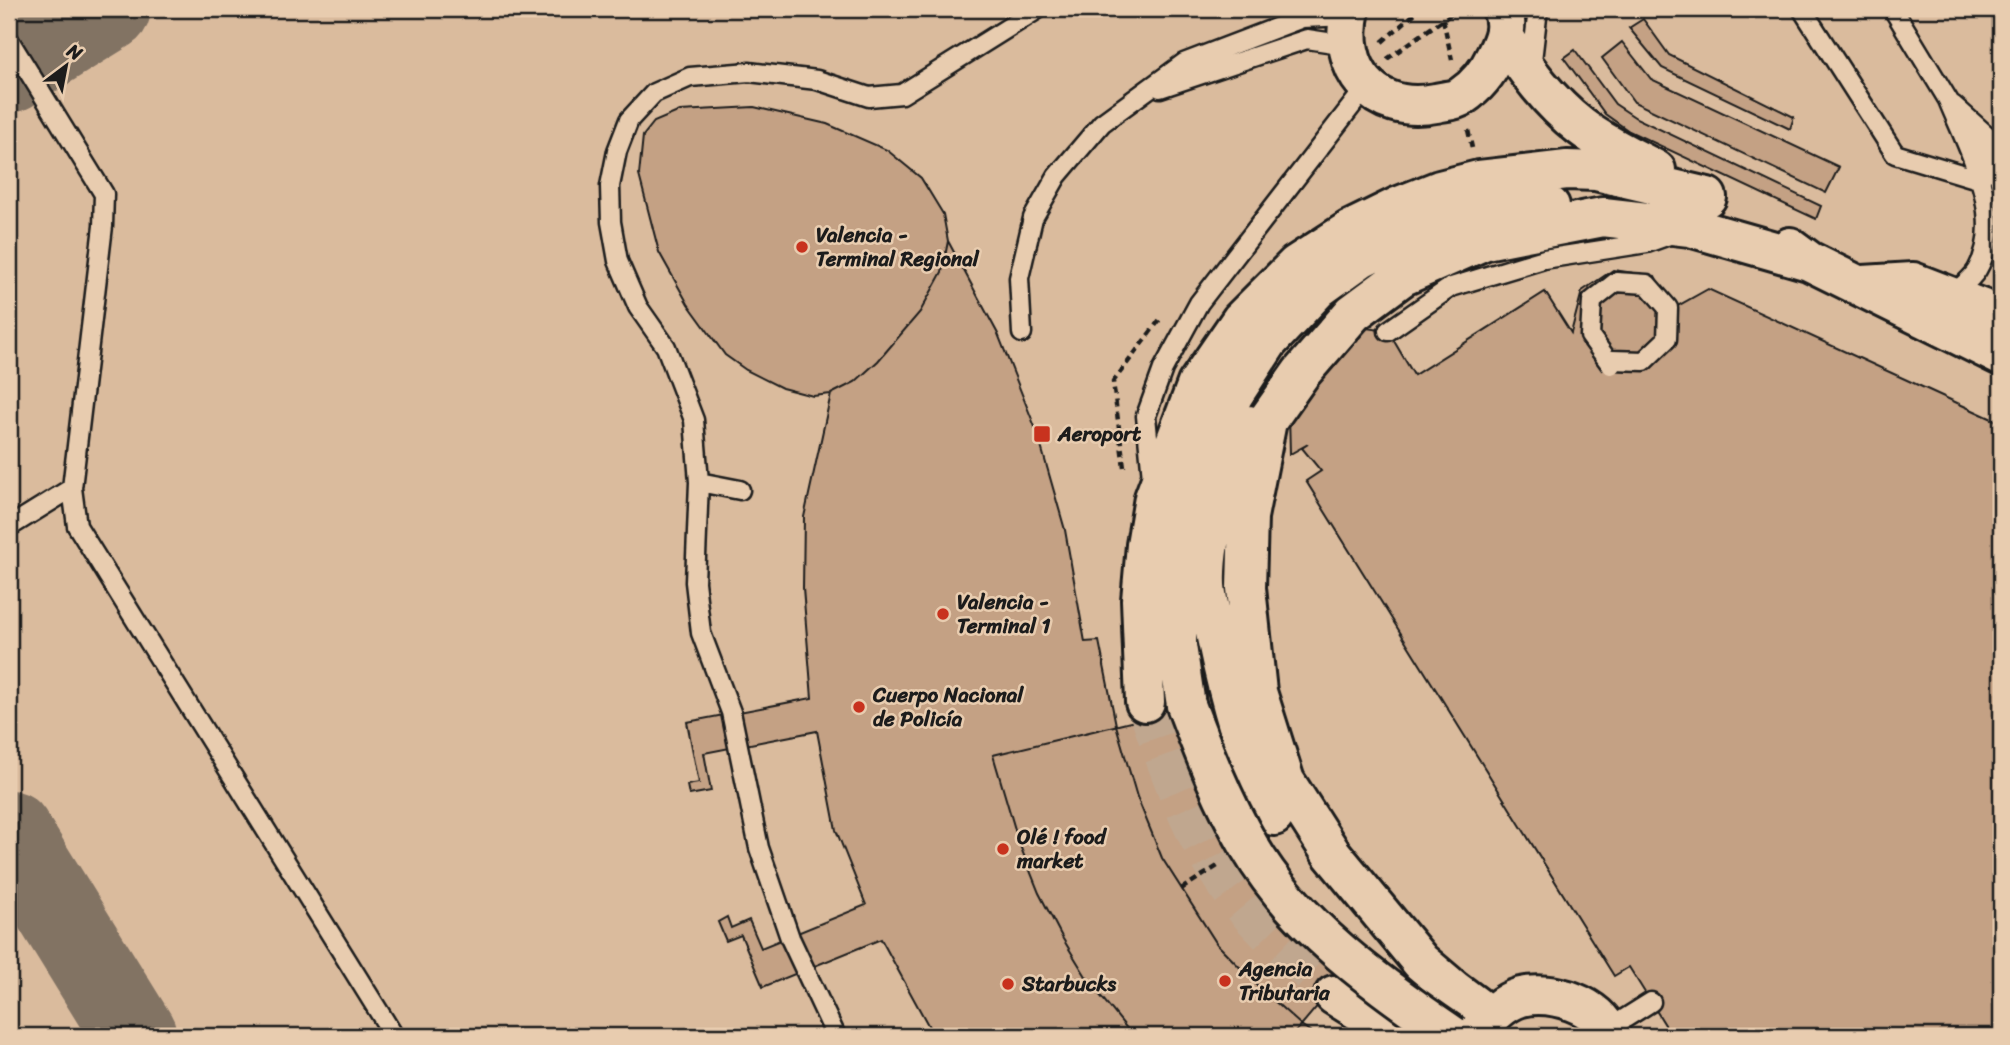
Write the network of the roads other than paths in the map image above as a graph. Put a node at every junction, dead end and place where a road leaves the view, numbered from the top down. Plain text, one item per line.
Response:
1 (1038, 9) edge
2 (1802, 9) edge
3 (1893, 9) edge
4 (1513, 16) edge
5 (1355, 30) edge
6 (9, 40) edge
7 (1367, 86) junction
8 (1146, 92) junction
9 (1948, 100) junction
10 (2001, 148) edge
11 (1981, 180) junction
12 (2001, 180) edge
13 (1698, 212) junction
14 (1858, 285) junction
15 (1950, 297) junction
16 (2001, 316) edge
17 (1388, 331) dead end
18 (1022, 333) dead end
19 (2001, 356) edge
20 (1618, 365) joint
21 (699, 482) junction
22 (72, 488) junction
23 (740, 490) dead end
24 (1154, 498) junction
25 (9, 527) edge
26 (1146, 702) tunnel mouth
27 (1346, 982) junction
28 (1651, 1002) dead end
29 (1474, 1031) edge
30 (1609, 1033) edge
31 (394, 1036) edge
32 (836, 1036) edge
33 (1402, 1036) edge

1 - 21 lane
2 - 11 lane
3 - 9 lane
4 - 7 street
4 - 13 street
5 - 7 street
5 - 8 lane
5 - 8 lane
6 - 22 lane
7 - 24 lane
8 - 18 lane
9 - 10 lane
9 - 11 lane
9 - 12 lane
11 - 15 lane
13 - 14 street
13 - 17 lane
13 - 24 street
13 - 27 street, bridge
13 - 29 street
14 - 15 street
14 - 19 street
15 - 16 street
20 - 20 lane, bridge
21 - 23 lane
21 - 32 lane
22 - 25 lane
22 - 31 lane
24 - 26 street
27 - 29 street, bridge
27 - 33 street
28 - 30 lane
29 - 30 street

